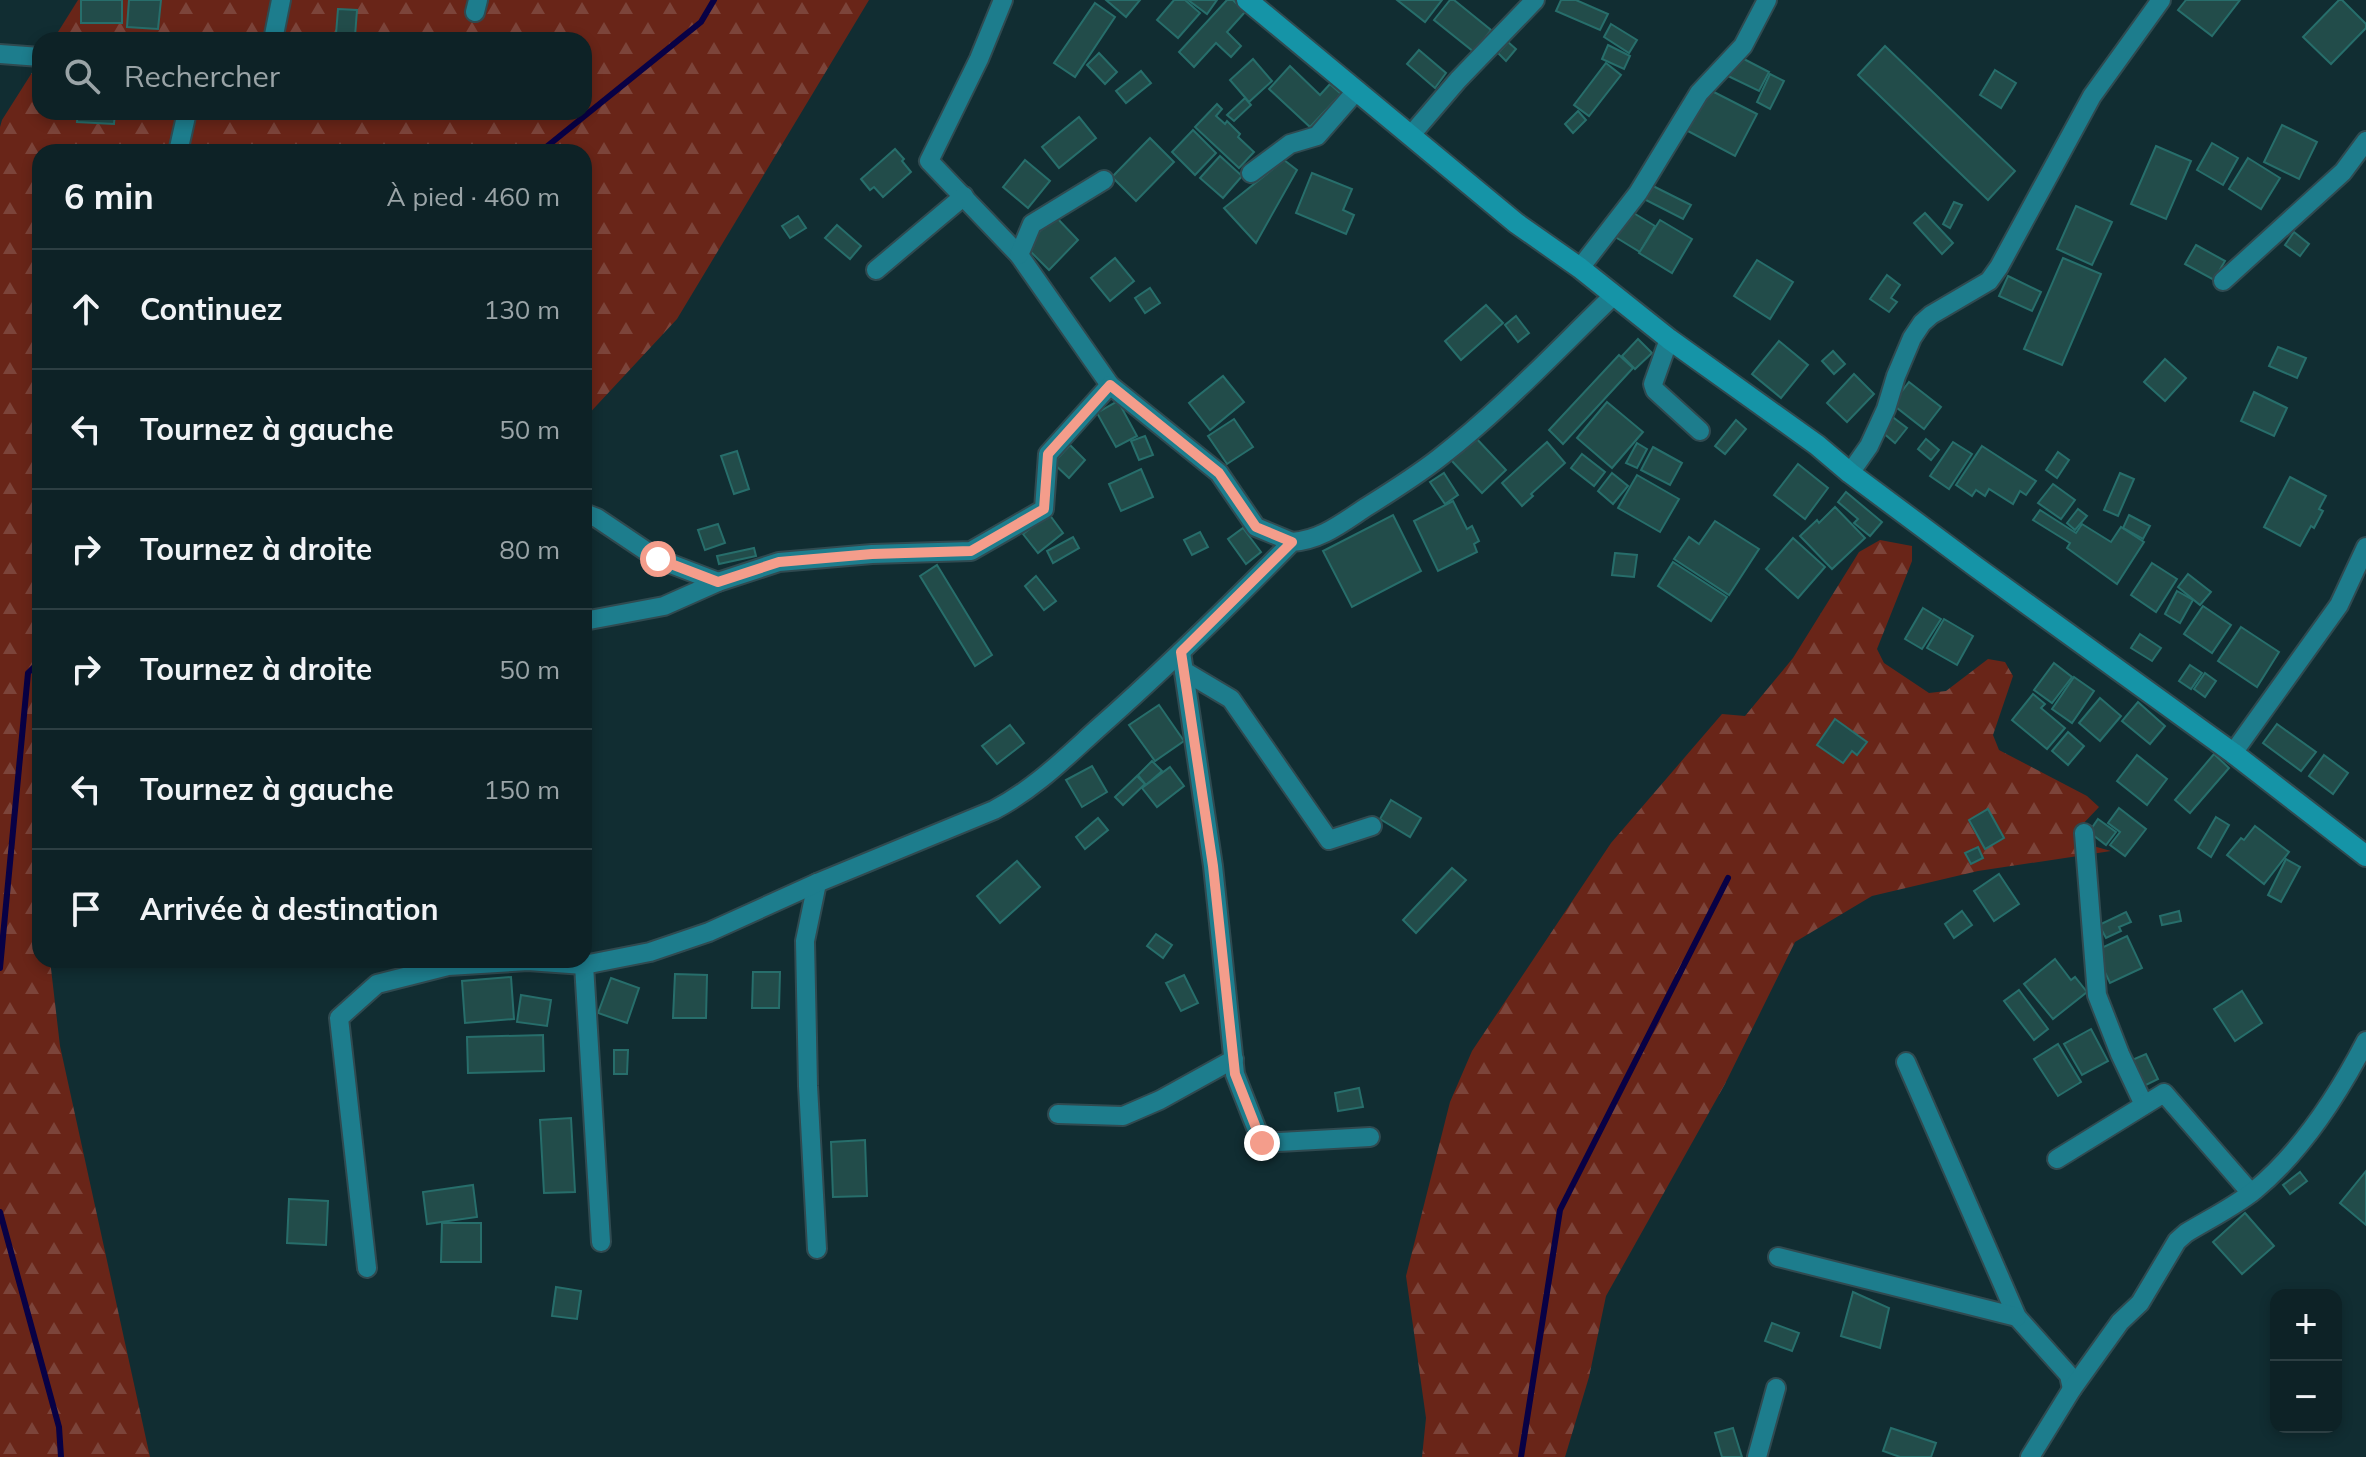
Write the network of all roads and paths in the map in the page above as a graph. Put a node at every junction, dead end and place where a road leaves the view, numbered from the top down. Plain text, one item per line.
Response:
1 (281, 0) edge
2 (1003, 0) edge
3 (1247, 0) edge
4 (1535, 0) edge
5 (1767, 0) edge
6 (2161, 0) edge
7 (275, 32) edge
8 (0, 54) edge
9 (32, 56) edge
10 (1357, 90) junction
11 (185, 120) edge
12 (1411, 135) junction
13 (2366, 141) edge
14 (180, 144) edge
15 (1251, 173) dead end
16 (1104, 180) dead end
17 (964, 196) junction
18 (1019, 255) junction
19 (1580, 268) junction
20 (876, 270) dead end
21 (2223, 281) dead end
22 (1613, 296) junction
23 (1669, 339) junction
24 (1110, 385) junction
25 (1700, 431) dead end
26 (1850, 473) junction
27 (592, 516) edge
28 (1292, 542) junction
29 (2366, 547) edge
30 (718, 582) junction
31 (592, 620) edge
32 (1181, 652) junction
33 (1184, 671) junction
34 (2233, 753) junction
35 (1372, 826) dead end
36 (2084, 833) dead end
37 (2366, 856) edge
38 (817, 883) junction
39 (592, 963) edge
40 (440, 968) edge
41 (584, 968) edge
42 (2366, 1041) edge
43 (1234, 1059) junction
44 (1906, 1062) dead end
45 (2144, 1105) junction
46 (1058, 1114) dead end
47 (1370, 1137) dead end
48 (2057, 1159) dead end
49 (2251, 1193) junction
50 (601, 1242) dead end
51 (817, 1249) dead end
52 (1778, 1257) dead end
53 (367, 1268) dead end
54 (2017, 1317) junction
55 (1776, 1388) dead end
56 (2072, 1389) junction
57 (1757, 1457) edge
58 (2030, 1457) edge

1 - 7 street
2 - 17 street
3 - 10 street
4 - 12 street
5 - 19 street
6 - 26 street
8 - 9 street
10 - 12 street
10 - 15 street
11 - 14 street
12 - 19 street
13 - 21 street
16 - 18 street
17 - 18 street
17 - 20 street
18 - 24 street
19 - 22 street
22 - 23 street
22 - 28 street
23 - 25 street
23 - 26 street
24 - 28 street
24 - 30 street
26 - 34 street
27 - 30 street
28 - 32 street
29 - 34 street
30 - 31 street
32 - 33 street
32 - 38 street
33 - 35 street
33 - 43 street
34 - 37 street
36 - 45 street
38 - 39 street
38 - 51 street
40 - 53 street
41 - 50 street
42 - 49 street
43 - 46 street
43 - 47 street
44 - 54 street
45 - 48 street
45 - 49 street
49 - 56 street
52 - 54 street
54 - 56 street
55 - 57 street
56 - 58 street

